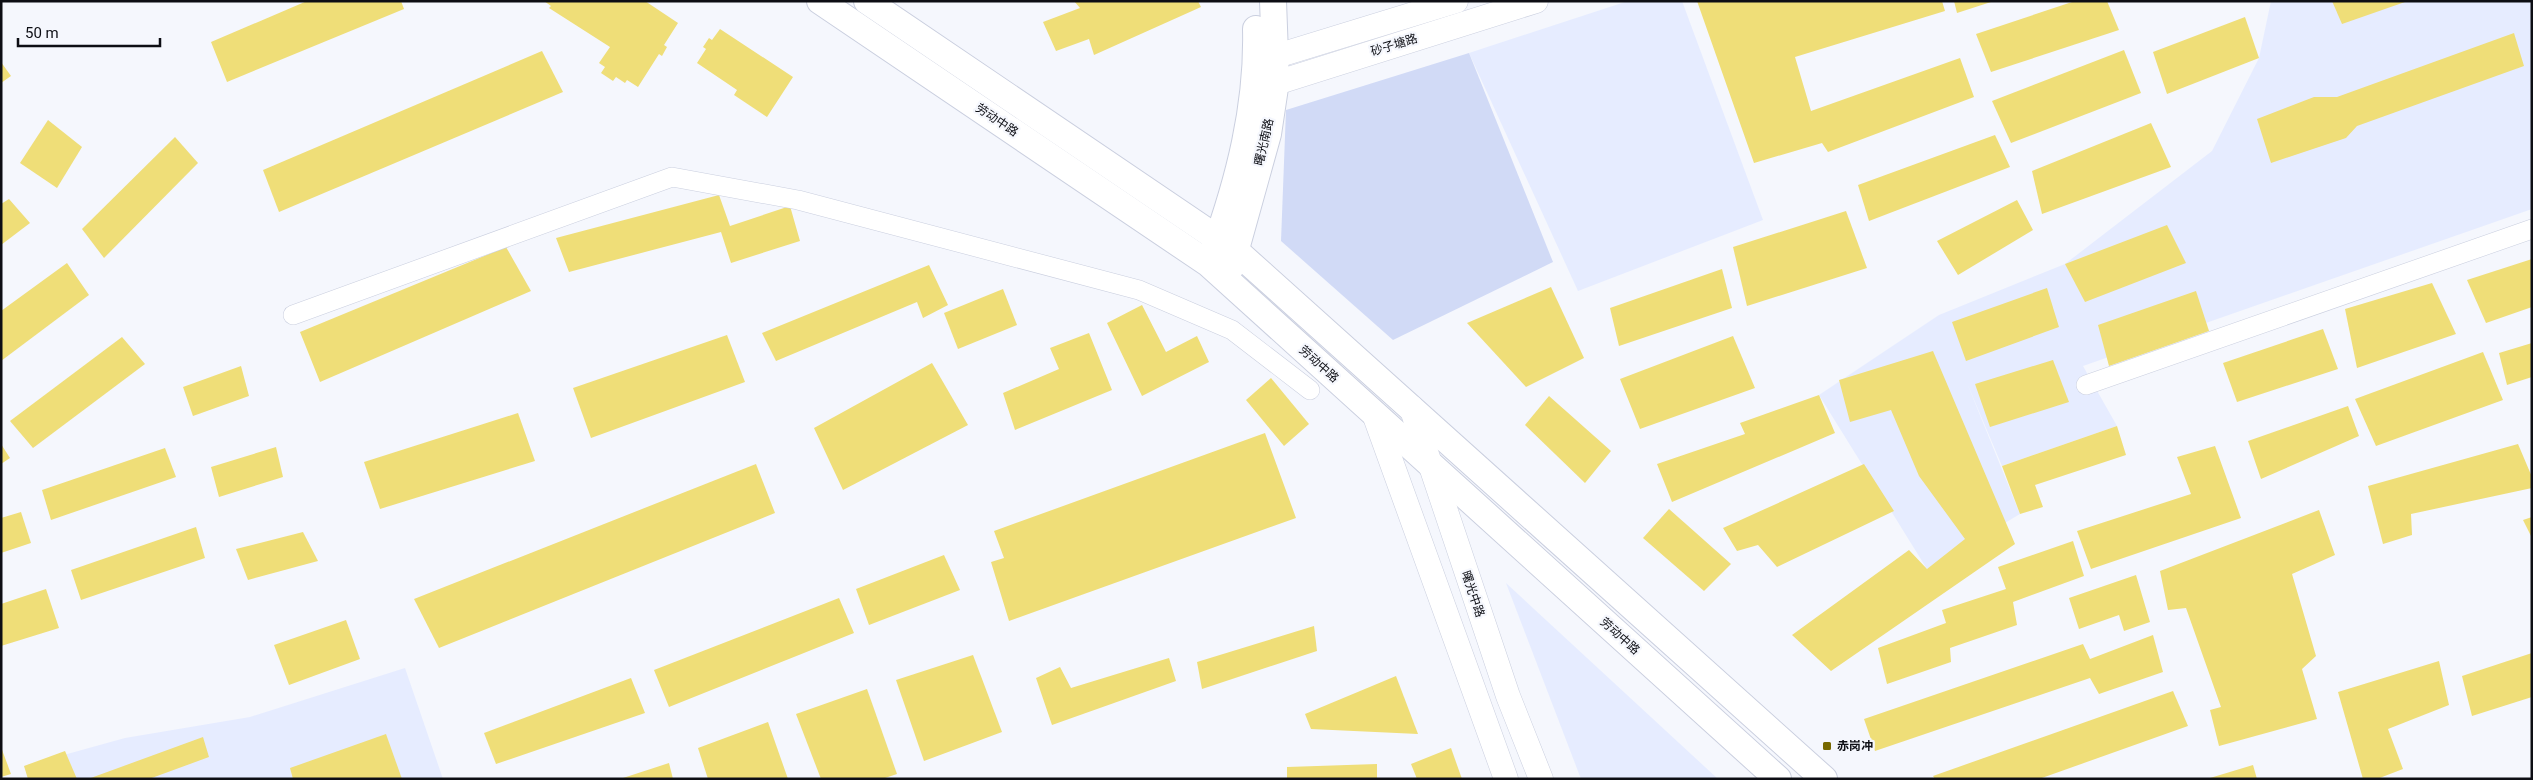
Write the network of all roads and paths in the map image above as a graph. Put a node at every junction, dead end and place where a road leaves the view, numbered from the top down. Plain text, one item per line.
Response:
1 (820, 1) edge
2 (867, 1) edge
3 (1255, 1) edge
4 (1272, 1) edge
5 (1456, 1) edge
6 (1536, 1) edge
7 (1265, 73) junction
8 (2532, 229) edge
9 (1227, 244) junction
10 (1218, 272) junction
11 (293, 315) dead end
12 (2086, 385) dead end
13 (1310, 390) dead end
14 (1411, 407) junction
15 (1374, 414) junction
16 (1428, 462) junction
17 (1506, 779) edge
18 (1541, 779) edge
19 (1778, 779) edge
20 (1824, 779) edge

1 - 10 main road, 劳动中路
2 - 9 main road
3 - 7 main road, 曙光南路
4 - 7 main road, 曙光南路
5 - 7 street, 砂子塘路
6 - 7 street, 砂子塘路
7 - 9 main road, 曙光南路
8 - 12 street
9 - 10 main road, 曙光南路
9 - 14 main road
10 - 15 main road, 劳动中路
11 - 13 street
14 - 16 street, 曙光中路
14 - 20 main road
15 - 16 main road, 劳动中路
15 - 17 street
16 - 18 street, 曙光中路
16 - 19 main road, 劳动中路

